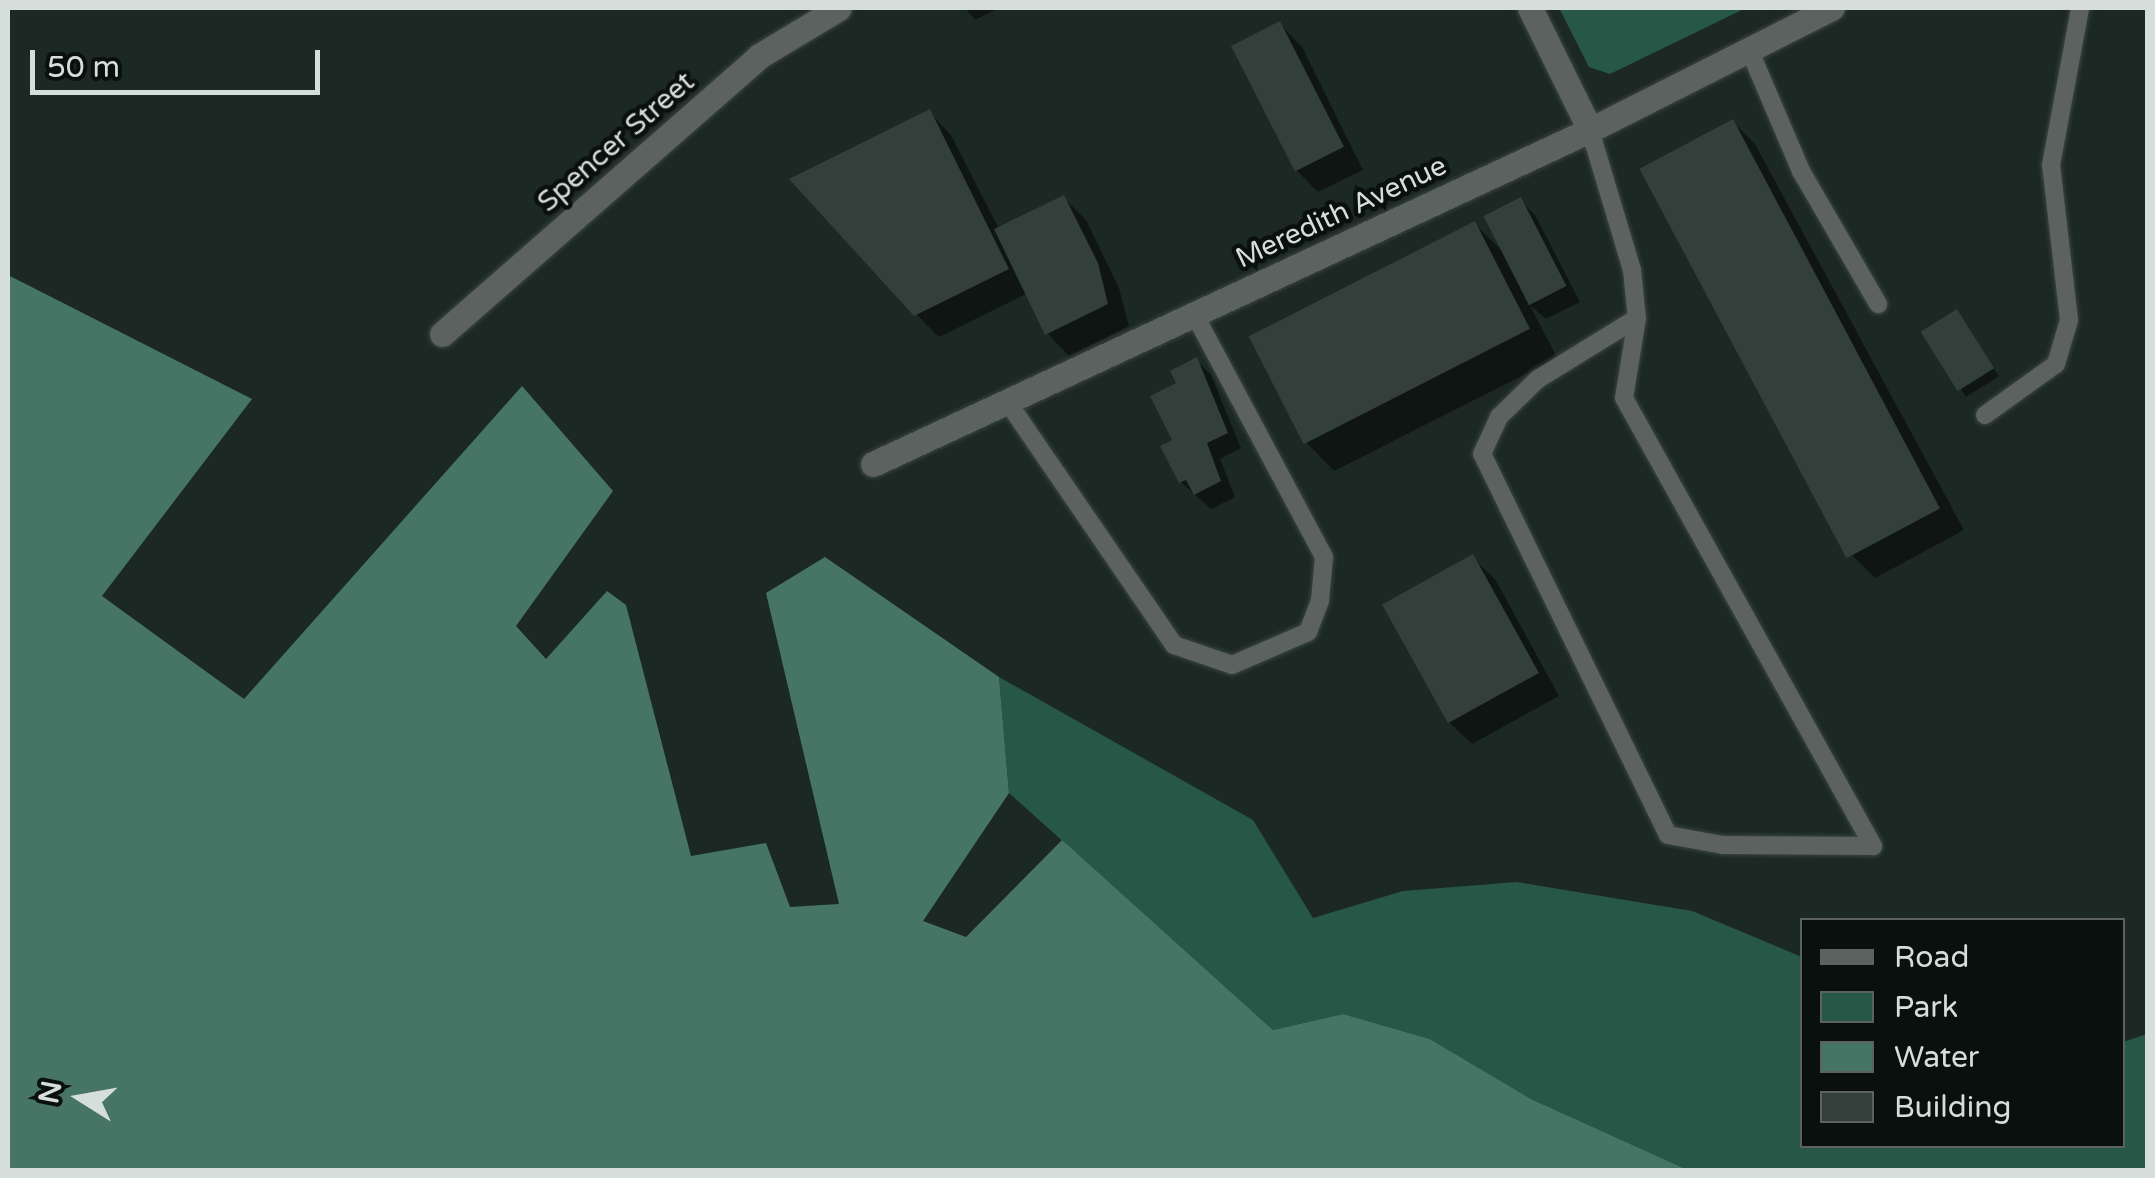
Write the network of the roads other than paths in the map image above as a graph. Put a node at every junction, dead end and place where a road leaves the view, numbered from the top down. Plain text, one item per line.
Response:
1 (839, 8) edge
2 (1530, 8) edge
3 (1832, 8) edge
4 (2080, 8) edge
5 (1749, 49) junction
6 (1590, 130) junction
7 (1878, 304) dead end
8 (1194, 314) junction
9 (1637, 318) junction
10 (442, 334) dead end
11 (1007, 401) junction
12 (1985, 415) dead end
13 (872, 464) dead end

1 - 10 street, Spencer Street
2 - 6 street
3 - 5 street, Meredith Avenue
4 - 12 lane
5 - 6 street, Meredith Avenue
5 - 7 lane
6 - 8 street, Meredith Avenue
6 - 9 lane
8 - 11 street, Meredith Avenue
8 - 11 lane
9 - 9 lane
11 - 13 street, Meredith Avenue

